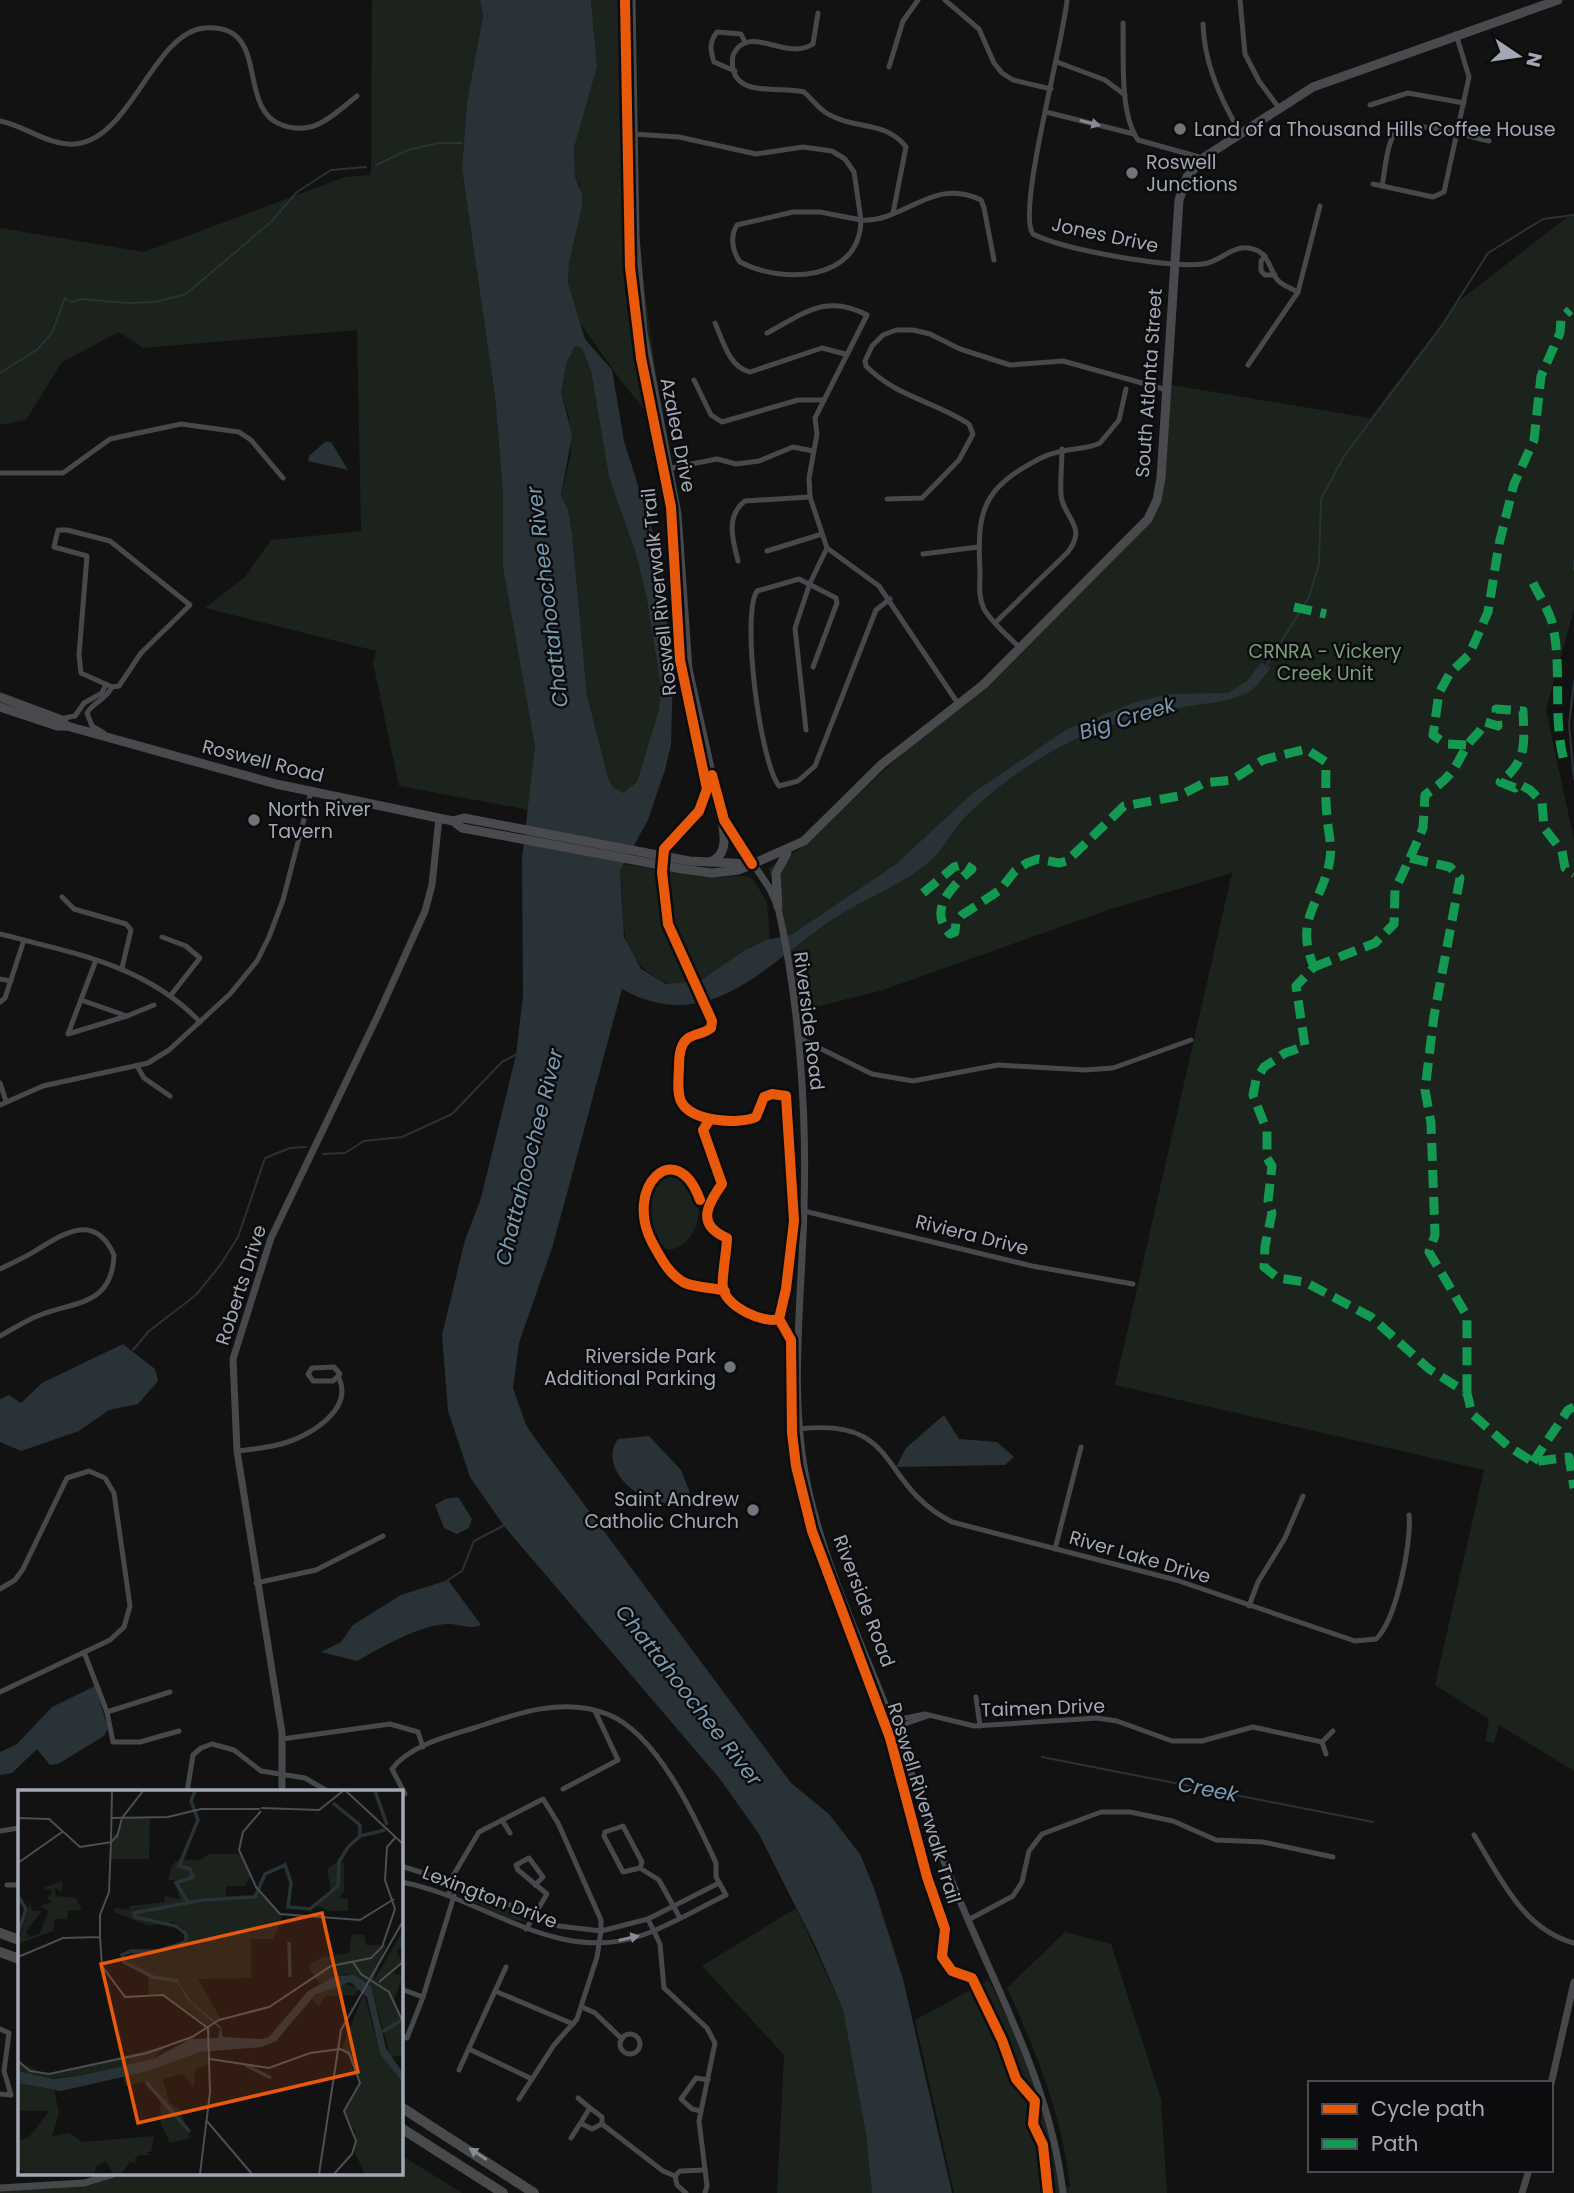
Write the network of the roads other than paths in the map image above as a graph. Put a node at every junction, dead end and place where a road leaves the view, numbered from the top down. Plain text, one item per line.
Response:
1 (632, 0) edge
2 (918, 0) edge
3 (945, 0) edge
4 (1067, 0) edge
5 (1240, 0) edge
6 (1558, 0) edge
7 (818, 13) dead end
8 (1123, 23) dead end
9 (1203, 24) dead end
10 (1456, 34) junction
11 (745, 42) junction
12 (1057, 62) junction
13 (889, 67) dead end
14 (735, 71) junction
15 (1051, 89) junction
16 (1125, 95) junction
17 (358, 96) dead end
18 (1464, 103) junction
19 (1370, 105) dead end
20 (1279, 108) junction
21 (1046, 110) junction
22 (0, 121) edge
23 (1133, 132) junction
24 (1240, 132) junction
25 (633, 134) junction
26 (1458, 134) junction
27 (1489, 141) dead end
28 (1203, 158) junction
29 (1373, 184) dead end
30 (1382, 186) junction
31 (1320, 206) dead end
32 (893, 212) junction
33 (862, 220) junction
34 (1263, 258) junction
35 (994, 260) dead end
36 (1174, 265) junction
37 (1272, 276) junction
38 (1298, 292) junction
39 (715, 323) dead end
40 (767, 333) dead end
41 (845, 354) junction
42 (1248, 365) dead end
43 (694, 380) dead end
44 (1126, 389) dead end
45 (1167, 390) junction
46 (824, 400) junction
47 (1062, 449) junction
48 (813, 452) junction
49 (671, 468) junction
50 (0, 473) edge
51 (283, 478) dead end
52 (810, 497) junction
53 (887, 499) dead end
54 (822, 534) junction
55 (978, 547) junction
56 (827, 548) junction
57 (767, 551) dead end
58 (923, 554) dead end
59 (738, 561) dead end
60 (810, 583) junction
61 (890, 599) junction
62 (995, 623) junction
63 (1021, 648) junction
64 (813, 667) dead end
65 (109, 686) junction
66 (0, 697) edge
67 (959, 705) junction
68 (0, 708) edge
69 (59, 719) junction
70 (67, 726) junction
71 (806, 730) dead end
72 (113, 738) junction
73 (311, 792) junction
74 (718, 802) junction
75 (439, 818) junction
76 (508, 832) junction
77 (794, 848) junction
78 (708, 863) junction
79 (752, 863) junction
80 (62, 897) dead end
81 (778, 907) junction
82 (0, 934) edge
83 (162, 937) dead end
84 (24, 940) junction
85 (96, 960) junction
86 (122, 968) junction
87 (0, 979) edge
88 (11, 981) junction
89 (171, 995) junction
90 (81, 1000) junction
91 (0, 1002) edge
92 (154, 1005) dead end
93 (127, 1016) junction
94 (200, 1022) junction
95 (797, 1037) junction
96 (1191, 1040) dead end
97 (137, 1066) junction
98 (0, 1083) edge
99 (170, 1096) dead end
100 (3, 1103) edge
101 (804, 1211) junction
102 (0, 1269) edge
103 (1133, 1284) dead end
104 (0, 1336) edge
105 (339, 1378) junction
106 (799, 1429) junction
107 (1081, 1447) dead end
108 (237, 1451) junction
109 (1303, 1496) dead end
110 (1409, 1515) dead end
111 (383, 1536) dead end
112 (1055, 1549) junction
113 (256, 1583) junction
114 (0, 1590) edge
115 (1249, 1606) junction
116 (84, 1652) junction
117 (0, 1692) edge
118 (170, 1692) dead end
119 (976, 1697) dead end
120 (595, 1710) junction
121 (107, 1712) junction
122 (893, 1725) junction
123 (980, 1726) junction
124 (179, 1731) dead end
125 (1333, 1731) dead end
126 (282, 1739) junction
127 (1322, 1742) junction
128 (424, 1747) junction
129 (1326, 1754) dead end
130 (283, 1774) junction
131 (563, 1789) dead end
132 (187, 1790) edge
133 (282, 1790) edge
134 (326, 1790) edge
135 (402, 1795) edge
136 (502, 1820) junction
137 (18, 1828) edge
138 (0, 1831) edge
139 (510, 1833) dead end
140 (1474, 1835) dead end
141 (1333, 1857) dead end
142 (402, 1866) edge
143 (640, 1868) junction
144 (451, 1881) junction
145 (402, 1882) edge
146 (719, 1882) junction
147 (7, 1885) dead end
148 (18, 1885) edge
149 (536, 1885) junction
150 (452, 1895) junction
151 (674, 1905) junction
152 (533, 1917) junction
153 (680, 1918) junction
154 (648, 1919) junction
155 (968, 1920) junction
156 (526, 1929) junction
157 (654, 1930) junction
158 (601, 1931) junction
159 (0, 1933) edge
160 (18, 1940) edge
161 (600, 1943) junction
162 (1574, 1943) edge
163 (0, 1952) edge
164 (18, 1959) edge
165 (506, 1966) dead end
166 (1574, 1982) edge
167 (402, 1989) edge
168 (495, 1991) junction
169 (423, 1997) junction
170 (582, 2007) junction
171 (573, 2024) junction
172 (0, 2029) edge
173 (402, 2036) edge
174 (622, 2039) dead end
175 (470, 2049) junction
176 (459, 2070) dead end
177 (532, 2079) junction
178 (708, 2080) junction
179 (1552, 2081) edge
180 (0, 2094) edge
181 (578, 2098) dead end
182 (519, 2099) dead end
183 (402, 2108) edge
184 (590, 2108) junction
185 (701, 2111) junction
186 (582, 2124) junction
187 (602, 2124) junction
188 (402, 2129) edge
189 (571, 2138) dead end
190 (705, 2170) junction
191 (1528, 2172) edge
192 (107, 2176) edge
193 (675, 2176) junction
194 (0, 2188) edge
195 (503, 2193) edge
196 (534, 2193) edge
197 (686, 2193) edge
198 (705, 2193) edge
199 (1063, 2193) edge
200 (1522, 2193) edge

1 - 25 street, Azalea Drive
2 - 13 street
3 - 15 street
4 - 12 street
5 - 20 street
6 - 10 main road, South Atlanta Street
7 - 11 street
8 - 16 street
9 - 24 street
10 - 18 street
10 - 20 main road, South Atlanta Street
11 - 14 street
11 - 14 street
12 - 15 street
12 - 16 street
14 - 32 street
15 - 21 street
16 - 23 street
17 - 22 street
18 - 19 street
18 - 26 street
20 - 24 main road, South Atlanta Street
21 -> 23 street
21 - 36 street, Jones Drive
23 - 28 street
24 - 28 main road, South Atlanta Street
25 - 33 street
25 - 49 street, Azalea Drive
26 - 27 street
26 - 30 street
26 - 30 street
28 - 36 main road, South Atlanta Street
29 - 30 street
31 - 38 street
32 - 33 street
32 - 35 street
33 - 33 street
34 - 36 street
34 - 37 street
34 - 37 street
36 - 45 main road, South Atlanta Street
37 - 38 street
38 - 42 street
39 - 41 street
40 - 41 street
41 - 46 street
43 - 46 street
44 - 47 street
45 - 53 street
45 - 63 main road, South Atlanta Street
46 - 48 street
47 - 55 street
47 - 62 street
48 - 49 street
48 - 52 street
49 - 74 street, Azalea Drive
50 - 51 street
52 - 54 street
52 - 59 street
54 - 56 street
54 - 57 street
55 - 58 street
55 - 62 street
56 - 60 street
56 - 61 street
60 - 61 street
60 - 64 street
60 - 71 street
61 - 67 street
62 - 63 street
63 - 67 main road, South Atlanta Street
65 - 65 street
65 - 69 street
65 - 72 street
66 - 69 main road, Roswell Road
67 - 77 main road, South Atlanta Street
68 - 70 main road, Roswell Road
69 - 70 main road, Roswell Road
70 - 72 main road, Roswell Road
72 - 73 main road, Roswell Road
73 - 75 main road, Roswell Road
73 - 94 street
74 - 78 main road
74 - 79 street, Azalea Drive
75 - 76 main road, Roswell Road
75 - 108 street, Roberts Drive
76 - 78 main road, South Atlanta Street
76 - 79 main road, South Atlanta Street
77 - 79 main road, South Atlanta Street
77 - 81 main road
78 - 79 main road, South Atlanta Street
79 - 81 street, Riverside Road
80 - 86 street
81 - 95 street, Riverside Road
82 - 84 street
83 - 89 street
84 - 85 street
84 - 88 street
85 - 86 street
85 - 90 street
86 - 89 street
87 - 88 street
88 - 91 street
89 - 94 street
90 - 93 street
90 - 93 street
92 - 93 street
94 - 97 street
95 - 96 street
95 - 101 street, Riverside Road
97 - 99 street
97 - 100 street
98 - 100 street
101 - 103 street, Riviera Drive
101 - 106 street, Riverside Road
102 - 104 street
105 - 105 street
105 - 108 street
106 - 112 street, River Lake Drive
106 - 122 street, Riverside Road
107 - 112 street
108 - 113 street, Roberts Drive
109 - 115 street
110 - 115 street, River Lake Drive
111 - 113 street
112 - 115 street, River Lake Drive
113 - 126 street, Roberts Drive
114 - 116 street
116 - 117 street
116 - 121 street
118 - 121 street
119 - 123 street
120 - 128 street
120 - 131 street
120 - 146 street
121 - 124 street
122 - 123 street, Taimen Drive
122 - 155 street, Riverside Road
123 - 127 street, Taimen Drive
125 - 127 street
126 - 128 street
126 - 130 street, Roberts Drive
127 - 129 street
128 - 135 street
130 - 132 street
130 - 133 street, Roberts Drive
130 - 134 street
136 - 139 street
136 - 144 street
136 - 158 street
137 - 138 street
140 - 162 street
141 - 155 street
142 - 144 street, Lexington Drive
143 - 143 street
143 - 151 street
144 - 150 street
144 - 152 street, Lexington Drive
145 - 150 street, Lexington Drive
146 - 151 street, Lexington Drive
146 - 153 street, Lexington Drive
147 - 148 street
149 - 149 street
149 - 152 street
150 - 156 street, Lexington Drive
150 - 169 street
151 - 153 street
151 - 154 street, Lexington Drive
152 - 156 street
152 - 158 street, Lexington Drive
153 - 157 street, Lexington Drive
154 - 157 street
154 - 158 street, Lexington Drive
155 - 199 street, Riverside Road
156 - 161 street, Lexington Drive
161 -> 157 street, Lexington Drive
157 - 178 street
158 - 161 street
159 - 160 highway
161 - 170 street
163 - 164 highway
165 - 168 street
166 - 179 street
167 - 169 street
168 - 171 street
168 - 175 street
169 - 173 street
170 - 171 street
170 - 174 street
171 - 177 street
172 - 180 street
175 - 176 street
175 - 177 street
177 - 182 street
178 - 185 street
178 - 185 street
181 - 184 street
196 -> 183 highway
184 - 186 street
184 - 187 street
185 - 190 street
186 - 187 street
186 - 189 street
187 - 193 street
188 - 195 highway
190 - 193 street
190 - 198 street
191 - 200 street
192 - 194 street
193 - 197 street

